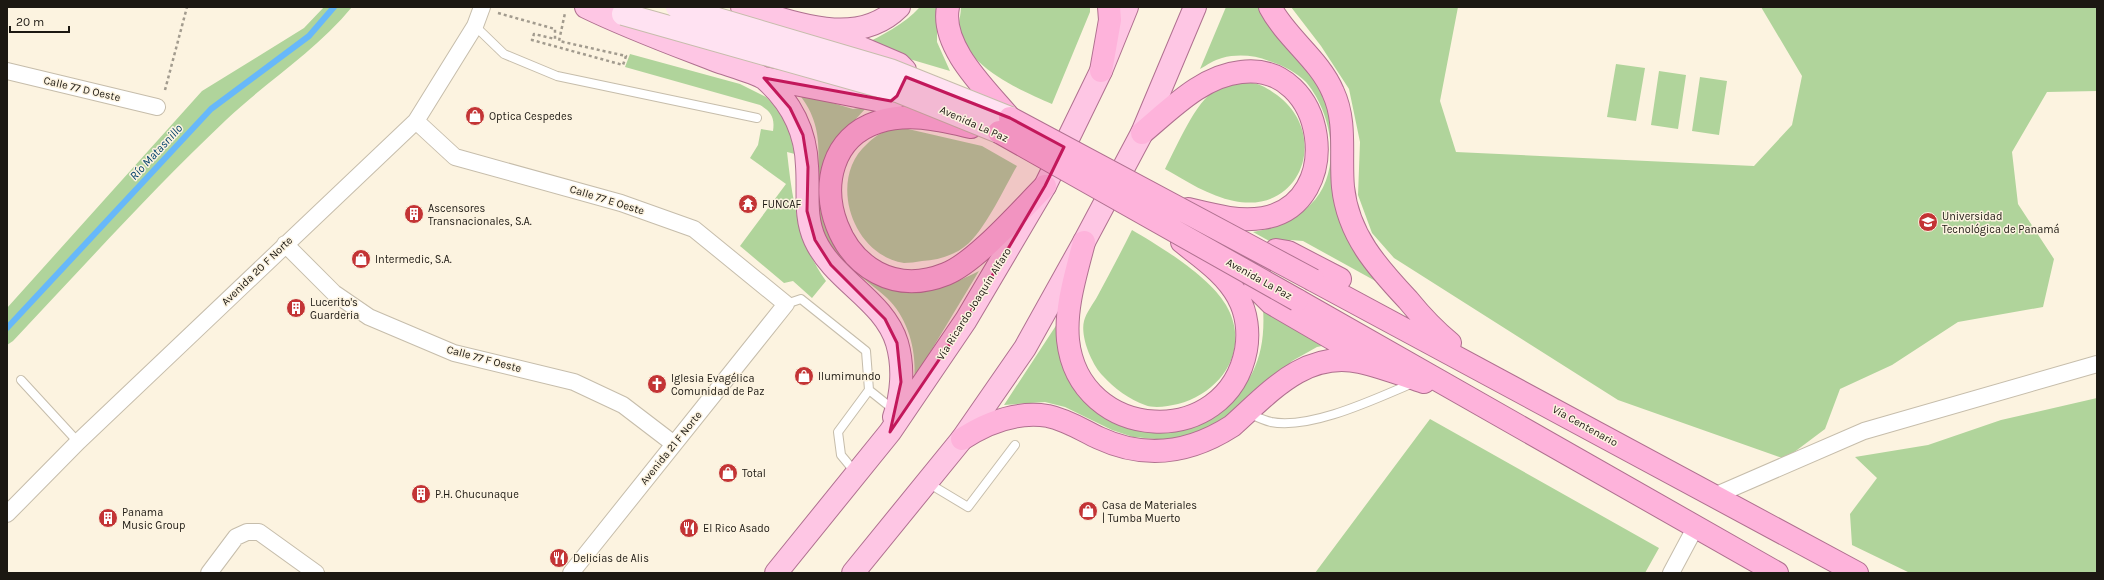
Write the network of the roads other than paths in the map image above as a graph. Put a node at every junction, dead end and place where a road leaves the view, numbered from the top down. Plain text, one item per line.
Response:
1 (586, 7) edge
2 (677, 7) edge
3 (742, 7) edge
4 (899, 7) edge
5 (948, 7) edge
6 (1108, 7) edge
7 (1128, 7) edge
8 (1195, 7) edge
9 (1270, 7) edge
10 (482, 8) edge
11 (623, 14) dead end
12 (475, 26) junction
13 (817, 29) junction
14 (7, 71) edge
15 (1101, 71) junction
16 (764, 78) junction
17 (157, 106) dead end
18 (757, 118) dead end
19 (416, 121) junction
20 (1004, 125) junction
21 (1142, 133) junction
22 (1046, 186) junction
23 (1171, 204) junction
24 (1158, 222) junction
25 (1084, 242) junction
26 (285, 244) junction
27 (1313, 280) joint
28 (786, 304) junction
29 (1429, 326) junction
30 (2097, 364) edge
31 (1482, 370) junction
32 (1388, 371) junction
33 (21, 380) dead end
34 (1419, 380) junction
35 (870, 390) junction
36 (1466, 394) junction
37 (1247, 413) junction
38 (893, 422) junction
39 (962, 439) junction
40 (78, 442) junction
41 (674, 444) junction
42 (1015, 445) dead end
43 (856, 473) junction
44 (927, 482) junction
45 (1714, 496) junction
46 (7, 514) edge
47 (1695, 528) junction
48 (209, 573) edge
49 (316, 573) edge
50 (571, 573) edge
51 (776, 573) edge
52 (853, 573) edge
53 (1671, 573) edge
54 (1777, 573) edge
55 (1857, 573) edge

1 - 16 main road
2 - 20 main road, Avenida La Paz, bridge
3 - 13 main road
4 - 13 main road
5 - 20 highway
6 - 15 highway
7 - 15 main road, Vía Ricardo Joaquín Alfaro
8 - 21 main road
9 - 29 highway
10 - 12 street, Avenida 20 F Norte
11 - 20 main road, Avenida La Paz, bridge
12 - 18 lane
12 - 19 street, Avenida 20 F Norte
13 - 16 main road
14 - 17 street, Calle 77 D Oeste
15 - 22 main road, Vía Ricardo Joaquín Alfaro
16 - 38 main road
19 - 26 street, Avenida 20 F Norte
19 - 28 street, Calle 77 E Oeste
20 - 22 highway, bridge
20 - 23 highway, Avenida La Paz, bridge
20 - 24 highway, Avenida La Paz, bridge
21 - 23 highway, bridge
21 - 25 main road
22 - 38 main road, Vía Ricardo Joaquín Alfaro
23 - 27 highway, Avenida La Paz, bridge
24 - 25 highway, bridge
24 - 36 highway, Avenida La Paz, bridge
25 - 39 main road
26 - 40 street, Avenida 20 F Norte
26 - 41 street, Calle 77 F Oeste
27 - 31 highway, Vía Centenario
28 - 35 lane
28 - 41 street, Avenida 21 F Norte
29 - 31 highway
29 - 32 highway
30 - 45 street
31 - 45 highway, Vía Centenario
32 - 34 highway
32 - 37 highway
33 - 40 lane
34 - 36 highway
34 - 37 lane
35 - 38 lane
35 - 43 lane
36 - 47 highway
37 - 39 highway
38 - 43 main road, Vía Ricardo Joaquín Alfaro
39 - 44 main road
40 - 46 street, Avenida 20 F Norte
41 - 50 street, Avenida 21 F Norte
42 - 44 lane
43 - 51 main road, Vía Ricardo Joaquín Alfaro
44 - 52 main road
45 - 55 highway, Vía Centenario
47 - 53 street
47 - 54 highway
48 - 49 street

